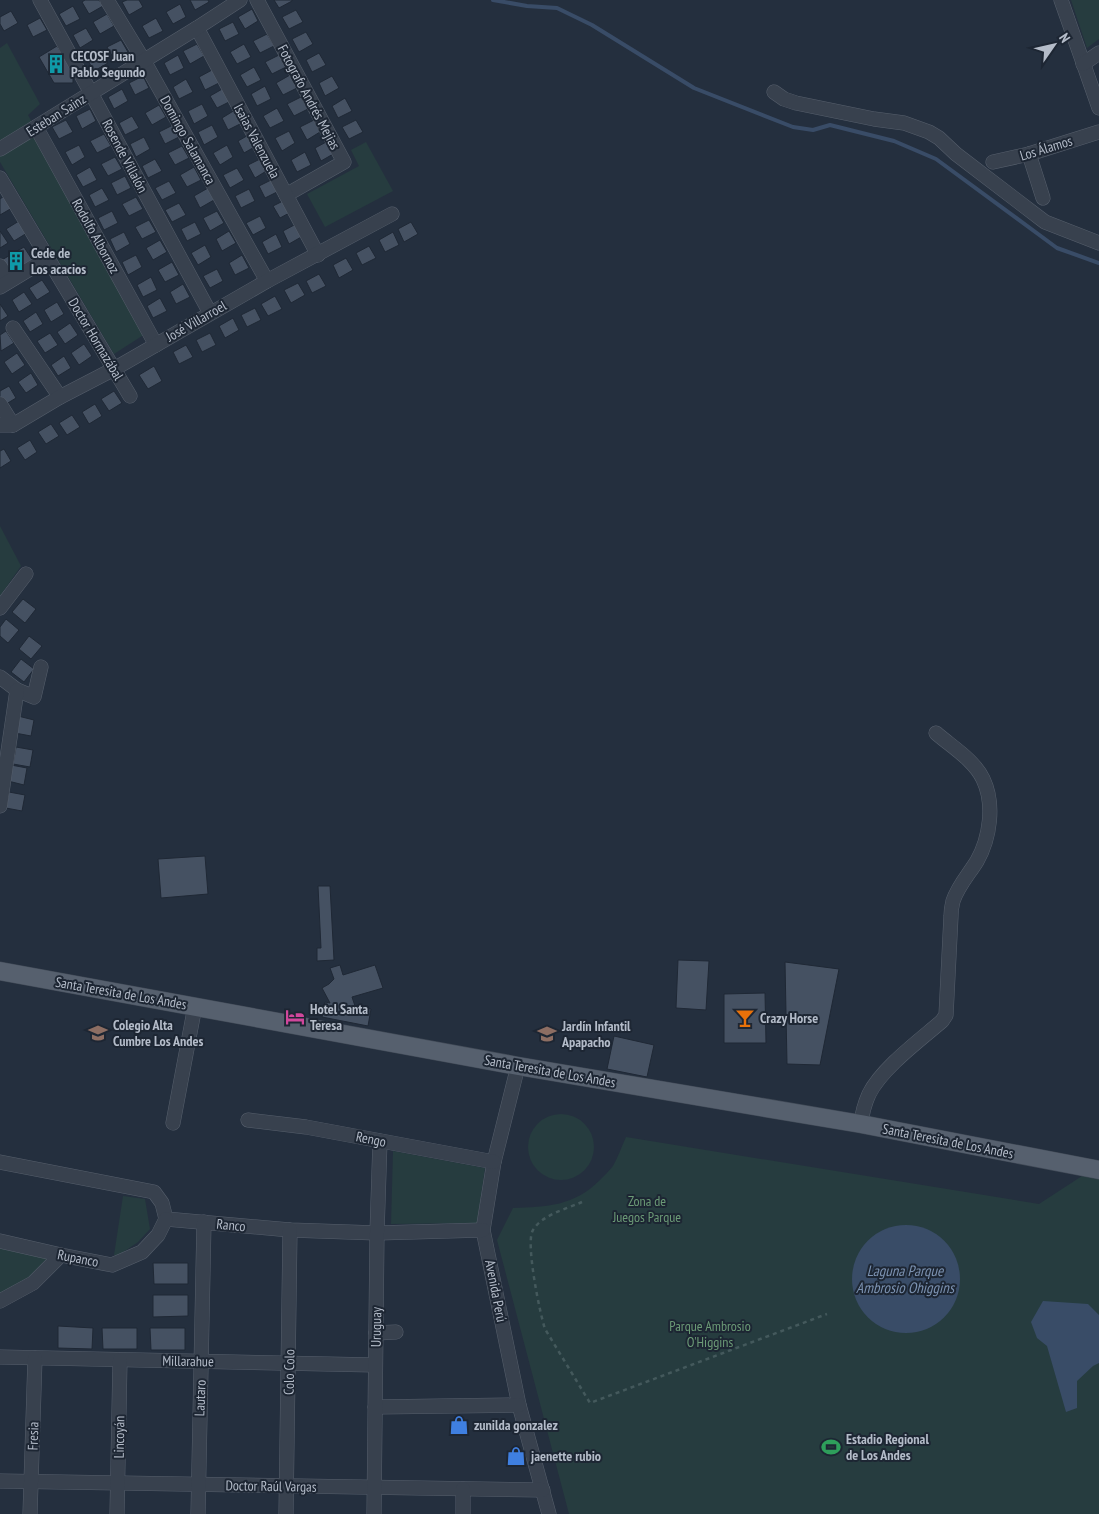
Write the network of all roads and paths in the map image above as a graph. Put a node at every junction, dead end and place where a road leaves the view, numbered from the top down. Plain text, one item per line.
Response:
1 (40, 0) edge
2 (107, 0) edge
3 (240, 0) edge
4 (257, 0) edge
5 (1061, 0) edge
6 (197, 28) junction
7 (1099, 53) edge
8 (144, 61) junction
9 (1083, 64) junction
10 (774, 92) dead end
11 (92, 93) junction
12 (1099, 108) edge
13 (36, 127) junction
14 (1099, 132) edge
15 (0, 150) edge
16 (1029, 154) junction
17 (993, 162) dead end
18 (0, 178) edge
19 (286, 196) junction
20 (1043, 198) dead end
21 (392, 214) dead end
22 (1099, 243) edge
23 (318, 254) junction
24 (48, 258) junction
25 (0, 266) edge
26 (266, 281) junction
27 (5, 284) edge
28 (210, 313) junction
29 (14, 328) dead end
30 (156, 345) junction
31 (114, 369) junction
32 (130, 396) dead end
33 (60, 398) junction
34 (0, 404) edge
35 (7, 425) edge
36 (26, 574) dead end
37 (0, 608) edge
38 (41, 667) dead end
39 (0, 677) edge
40 (18, 690) junction
41 (936, 733) dead end
42 (0, 806) edge
43 (0, 971) edge
44 (194, 1006) junction
45 (518, 1066) junction
46 (248, 1120) dead end
47 (173, 1123) dead end
48 (860, 1124) junction
49 (380, 1141) junction
50 (0, 1162) edge
51 (494, 1162) junction
52 (1099, 1170) edge
53 (582, 1202) dead end
54 (166, 1219) junction
55 (204, 1222) junction
56 (290, 1230) junction
57 (483, 1230) junction
58 (377, 1233) junction
59 (0, 1242) edge
60 (61, 1255) junction
61 (0, 1302) edge
62 (827, 1314) dead end
63 (376, 1332) junction
64 (396, 1332) dead end
65 (0, 1357) edge
66 (35, 1358) junction
67 (120, 1360) junction
68 (201, 1362) junction
69 (289, 1363) junction
70 (375, 1365) junction
71 (519, 1405) junction
72 (374, 1407) junction
73 (0, 1481) edge
74 (31, 1482) junction
75 (118, 1484) junction
76 (198, 1485) junction
77 (286, 1486) junction
78 (375, 1487) junction
79 (463, 1489) junction
80 (543, 1490) junction
81 (30, 1514) edge
82 (117, 1514) edge
83 (198, 1514) edge
84 (286, 1514) edge
85 (374, 1514) edge
86 (463, 1514) edge
87 (549, 1514) edge

1 - 11 street, Rosende Villalón
2 - 8 street, Domingo Salamanca
3 - 6 street, Esteban Sainz
4 - 19 street, Fotografo Andrés Mejias
5 - 9 street
6 - 8 street, Esteban Sainz
6 - 19 street, Isaias Valenzuela
7 - 9 street
8 - 11 street, Esteban Sainz
8 - 26 street, Domingo Salamanca
9 - 12 street
10 - 22 street
11 - 13 street, Esteban Sainz
11 - 28 street, Rosende Villalón
13 - 15 street, Esteban Sainz
13 - 30 street, Rodolfo Albornoz
14 - 16 street, Los Álamos
16 - 17 street, Los Álamos
16 - 20 street
18 - 24 street, Doctor Hormazábal
19 - 23 street, Isaias Valenzuela
21 - 23 street, José Villarroel
23 - 26 street, José Villarroel
24 - 27 street
24 - 31 street, Doctor Hormazábal
25 - 27 street
26 - 28 street, José Villarroel
28 - 30 street, José Villarroel
29 - 33 street
30 - 31 street, José Villarroel
31 - 32 street, Doctor Hormazábal
31 - 33 street, José Villarroel
33 - 35 street, José Villarroel
34 - 35 street
36 - 37 street
38 - 40 street
39 - 40 street
40 - 42 street
41 - 48 street
43 - 44 main road, Santa Teresita de Los Andes
44 - 45 main road, Santa Teresita de Los Andes
44 - 47 street
45 - 48 main road, Santa Teresita de Los Andes
45 - 51 street, Avenida Perú
46 - 49 street, Rengo
48 - 52 main road, Santa Teresita de Los Andes
49 - 51 street, Rengo
49 - 58 street, Uruguay
50 - 54 street
51 - 57 street, Avenida Perú
53 - 62 path
54 - 55 street, Ranco
54 - 60 street, Rupanco
55 - 56 street, Ranco
55 - 68 street, Lautaro
56 - 58 street, Ranco
56 - 69 street, Colo Colo
57 - 58 street, Ranco
57 - 71 street, Avenida Perú
58 - 63 street, Uruguay
59 - 60 street, Rupanco
60 - 61 street
63 - 64 street
63 - 70 street, Uruguay
65 - 66 street, Millarahue
66 - 67 street, Millarahue
66 - 74 street, Fresia
67 - 68 street, Millarahue
67 - 75 street, Lincoyán
68 - 69 street, Millarahue
68 - 76 street, Lautaro
69 - 70 street, Millarahue
69 - 77 street, Colo Colo
70 - 72 street, Uruguay
71 - 72 street
71 - 80 street, Avenida Perú
72 - 78 street, Uruguay
73 - 74 street, Doctor Raúl Vargas
74 - 75 street, Doctor Raúl Vargas
74 - 81 street, Fresia
75 - 76 street, Doctor Raúl Vargas
75 - 82 street, Lincoyán
76 - 77 street, Doctor Raúl Vargas
76 - 83 street, Lautaro
77 - 78 street, Doctor Raúl Vargas
77 - 84 street, Colo Colo
78 - 79 street, Doctor Raúl Vargas
78 - 85 street, Uruguay
79 - 80 street, Doctor Raúl Vargas
79 - 86 street
80 - 87 street, Avenida Perú

